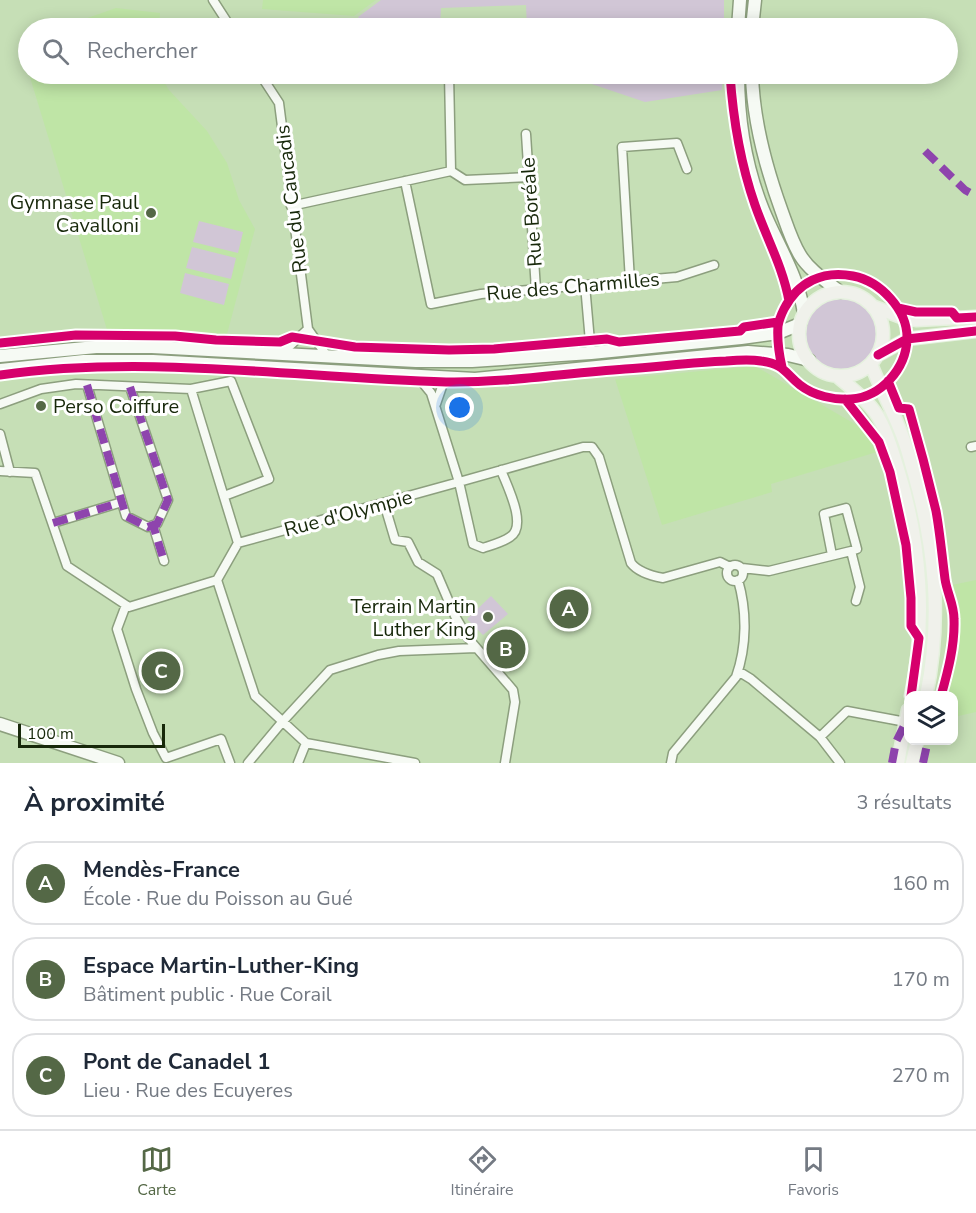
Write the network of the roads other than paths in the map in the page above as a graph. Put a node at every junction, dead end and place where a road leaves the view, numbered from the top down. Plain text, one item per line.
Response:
1 (213, 0) edge
2 (740, 0) edge
3 (755, 0) edge
4 (225, 18) edge
5 (739, 18) edge
6 (753, 18) edge
7 (267, 84) edge
8 (449, 84) edge
9 (739, 84) edge
10 (752, 84) edge
11 (526, 134) dead end
12 (687, 169) dead end
13 (451, 171) junction
14 (529, 177) junction
15 (405, 181) junction
16 (291, 206) junction
17 (714, 265) dead end
18 (630, 281) junction
19 (585, 285) junction
20 (536, 290) junction
21 (840, 292) junction
22 (872, 306) junction
23 (976, 317) edge
24 (802, 318) junction
25 (308, 329) junction
26 (976, 331) edge
27 (591, 353) junction
28 (281, 354) junction
29 (0, 356) edge
30 (327, 356) junction
31 (874, 359) junction
32 (808, 360) junction
33 (238, 366) junction
34 (0, 370) edge
35 (417, 376) junction
36 (837, 376) junction
37 (446, 378) junction
38 (231, 381) junction
39 (87, 385) junction
40 (130, 387) junction
41 (191, 389) junction
42 (0, 404) edge
43 (436, 404) junction
44 (0, 434) edge
45 (501, 470) junction
46 (0, 471) edge
47 (10, 472) junction
48 (459, 482) junction
49 (224, 496) junction
50 (122, 502) junction
51 (384, 503) junction
52 (52, 523) junction
53 (153, 525) junction
54 (238, 543) junction
55 (851, 551) junction
56 (832, 555) junction
57 (164, 561) dead end
58 (730, 567) junction
59 (742, 568) junction
60 (217, 580) junction
61 (738, 580) junction
62 (855, 601) dead end
63 (126, 605) junction
64 (476, 648) junction
65 (738, 671) junction
66 (912, 691) edge
67 (927, 691) edge
68 (904, 716) edge
69 (282, 721) junction
70 (0, 724) edge
71 (904, 732) edge
72 (820, 737) junction
73 (306, 743) junction
74 (916, 745) edge
75 (390, 761) edge
76 (118, 763) edge
77 (230, 763) edge
78 (248, 763) edge
79 (298, 763) edge
80 (415, 763) edge
81 (505, 763) edge
82 (671, 763) edge
83 (840, 763) edge
84 (898, 763) edge
85 (912, 763) edge

1 - 4 street
2 - 5 main road
3 - 6 main road
7 - 16 street, Rue du Caucadis
8 - 13 street
9 - 24 main road
10 - 21 main road
11 - 14 street, Rue Boréale
12 - 18 street
13 - 14 street
13 - 15 street
14 - 20 street, Rue Boréale
15 - 16 street
15 - 20 street, Rue des Charmilles
16 - 25 street, Rue du Caucadis
17 - 18 street, Rue des Charmilles
18 - 19 street, Rue des Charmilles
19 - 20 street, Rue des Charmilles
19 - 27 street
21 - 22 main road
21 - 24 main road
22 - 23 main road
22 - 31 main road
24 - 27 main road
24 - 32 main road
25 - 28 street
25 - 30 street, Rue du Caucadis
26 - 31 main road
27 - 30 main road
28 - 29 main road
28 - 30 main road
31 - 36 main road
31 - 67 main road
32 - 36 main road
32 - 37 main road
33 - 34 main road
33 - 35 main road
33 - 38 street
35 - 37 main road
35 - 43 street
36 - 66 main road
37 - 43 street
38 - 41 street
38 - 49 street
39 - 40 street
39 - 42 street
39 - 50 street
40 - 41 street
40 - 53 street
41 - 49 street
43 - 48 street
44 - 47 street
45 - 48 street, Rue d'Olympie
45 - 48 street
45 - 58 street, Rue d'Olympie
46 - 47 street
47 - 52 street
48 - 51 street, Rue d'Olympie
49 - 54 street
50 - 52 street
50 - 53 street
51 - 54 street, Rue d'Olympie
51 - 64 street
52 - 63 street
53 - 57 street
54 - 60 street
55 - 56 street
55 - 56 street
55 - 62 street
56 - 59 street
58 - 59 street
58 - 61 street
59 - 61 street
60 - 63 street
60 - 69 street
61 - 65 street
63 - 77 street
64 - 69 street
64 - 81 street
65 - 72 street
65 - 82 street
68 - 72 street
69 - 73 street
69 - 78 street
70 - 76 main road
71 - 84 main road
72 - 83 street
73 - 75 street
73 - 79 street
74 - 85 main road
75 - 80 street

